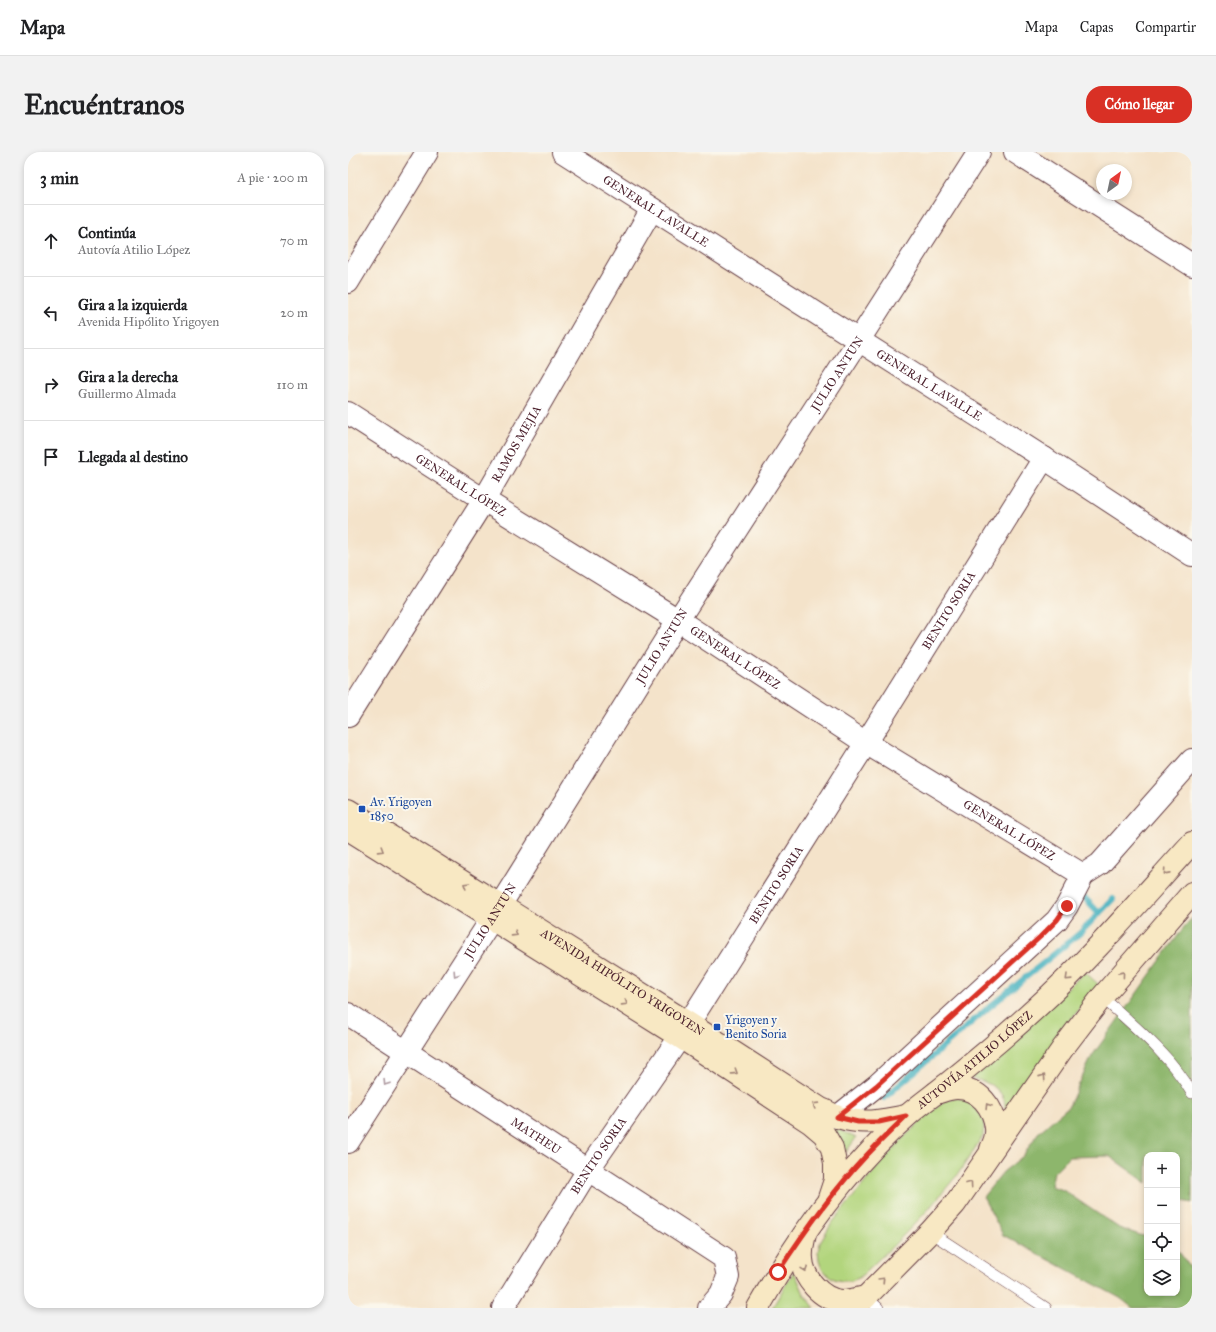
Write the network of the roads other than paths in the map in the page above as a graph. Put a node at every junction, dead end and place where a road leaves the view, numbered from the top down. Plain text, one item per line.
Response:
1 (427, 152) edge
2 (563, 152) edge
3 (979, 152) edge
4 (1015, 152) edge
5 (652, 208) junction
6 (1192, 265) edge
7 (348, 282) edge
8 (860, 340) junction
9 (348, 413) edge
10 (1044, 458) junction
11 (484, 500) junction
12 (1192, 555) edge
13 (678, 620) junction
14 (348, 716) edge
15 (866, 743) junction
16 (1192, 760) edge
17 (348, 810) edge
18 (348, 829) edge
19 (1192, 843) edge
20 (1083, 875) junction
21 (1192, 893) edge
22 (495, 912) junction
23 (1102, 997) junction
24 (348, 1014) edge
25 (684, 1030) junction
26 (406, 1052) junction
27 (1192, 1093) edge
28 (935, 1094) junction
29 (906, 1116) junction
30 (837, 1117) junction
31 (348, 1142) edge
32 (989, 1156) junction
33 (588, 1170) junction
34 (828, 1201) junction
35 (806, 1231) junction
36 (930, 1232) junction
37 (866, 1304) edge
38 (503, 1308) edge
39 (709, 1308) edge
40 (758, 1308) edge
41 (1046, 1308) edge

1 - 7 street
2 - 5 street, GENERAL LAVALLE
3 - 8 street, JULIO ANTUN
4 - 6 street
5 - 8 street, GENERAL LAVALLE
5 - 11 street, RAMOS MEJIA
8 - 10 street, GENERAL LAVALLE
8 - 13 street, JULIO ANTUN
9 - 11 street, GENERAL LÓPEZ
10 - 12 street, GENERAL LAVALLE
10 - 15 street, BENITO SORIA
11 - 13 street, GENERAL LÓPEZ
11 - 14 street, RAMOS MEJIA
13 - 15 street, GENERAL LÓPEZ
13 - 22 street, JULIO ANTUN
15 - 20 street, GENERAL LÓPEZ
15 - 25 street, BENITO SORIA
16 - 20 street
22 -> 17 main road, AVENIDA HIPÓLITO YRIGOYEN
18 -> 22 main road, AVENIDA HIPÓLITO YRIGOYEN
19 -> 28 main road, AUTOVÍA ATILIO LÓPEZ
20 - 30 street
23 -> 21 main road
22 - 25 main road, AVENIDA HIPÓLITO YRIGOYEN
22 -> 26 street, JULIO ANTUN
23 - 27 lane
32 -> 23 main road
24 - 26 street, MATHEU
30 -> 25 main road, AVENIDA HIPÓLITO YRIGOYEN
25 - 33 street, BENITO SORIA
25 -> 34 main road, AVENIDA HIPÓLITO YRIGOYEN
26 -> 31 street, JULIO ANTUN
26 - 33 street, MATHEU
28 - 29 main road, AUTOVÍA ATILIO LÓPEZ
32 -> 28 main road
29 - 30 main road, AVENIDA HIPÓLITO YRIGOYEN
29 - 34 main road, AUTOVÍA ATILIO LÓPEZ
36 -> 32 main road
33 - 38 street, BENITO SORIA
33 - 39 street, MATHEU
34 - 35 main road, AUTOVÍA ATILIO LÓPEZ
35 -> 37 main road
35 - 40 main road, AUTOVÍA ATILIO LÓPEZ
37 -> 36 main road
36 - 41 lane

